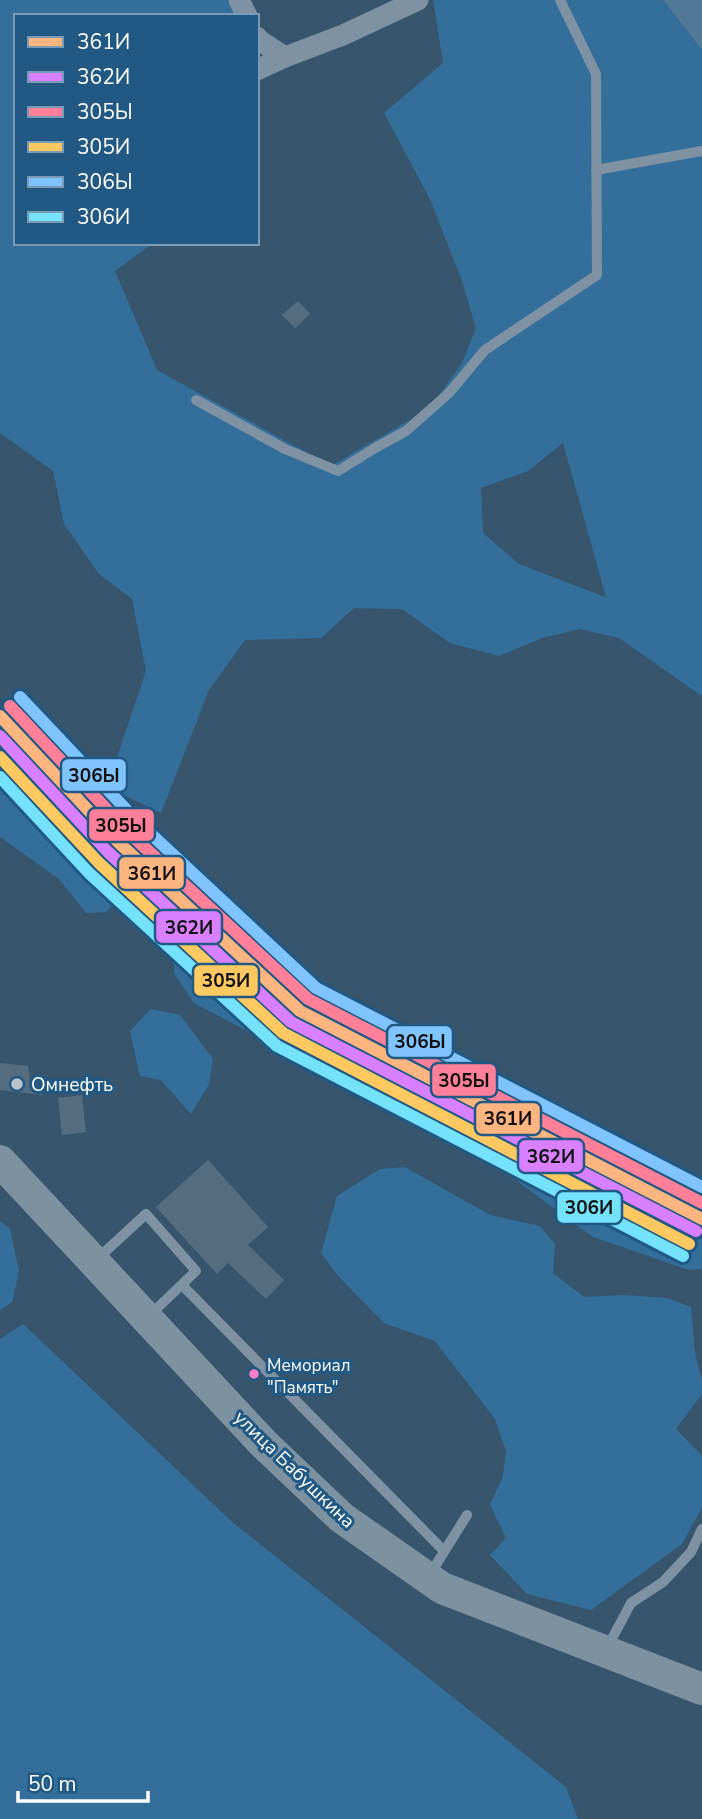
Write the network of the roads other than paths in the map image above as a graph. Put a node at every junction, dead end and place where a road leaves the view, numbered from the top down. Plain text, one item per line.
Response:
1 (418, 0) edge
2 (560, 0) edge
3 (259, 40) edge
4 (285, 57) junction
5 (259, 69) edge
6 (702, 150) edge
7 (596, 170) junction
8 (196, 400) dead end
9 (0, 1161) edge
10 (94, 1262) junction
11 (182, 1285) junction
12 (147, 1317) junction
13 (467, 1515) dead end
14 (702, 1529) edge
15 (444, 1551) junction
16 (427, 1578) junction
17 (606, 1651) junction
18 (702, 1689) edge

1 - 4 street
2 - 7 lane
3 - 4 street
4 - 5 street
6 - 7 lane
7 - 8 lane
9 - 10 main road, улица Бабушкина
10 - 11 lane
10 - 12 main road, улица Бабушкина
11 - 12 lane
11 - 15 lane
12 - 16 main road, улица Бабушкина
13 - 15 lane
14 - 17 lane
15 - 16 lane
16 - 17 main road, улица Бабушкина
17 - 18 main road, улица Бабушкина

